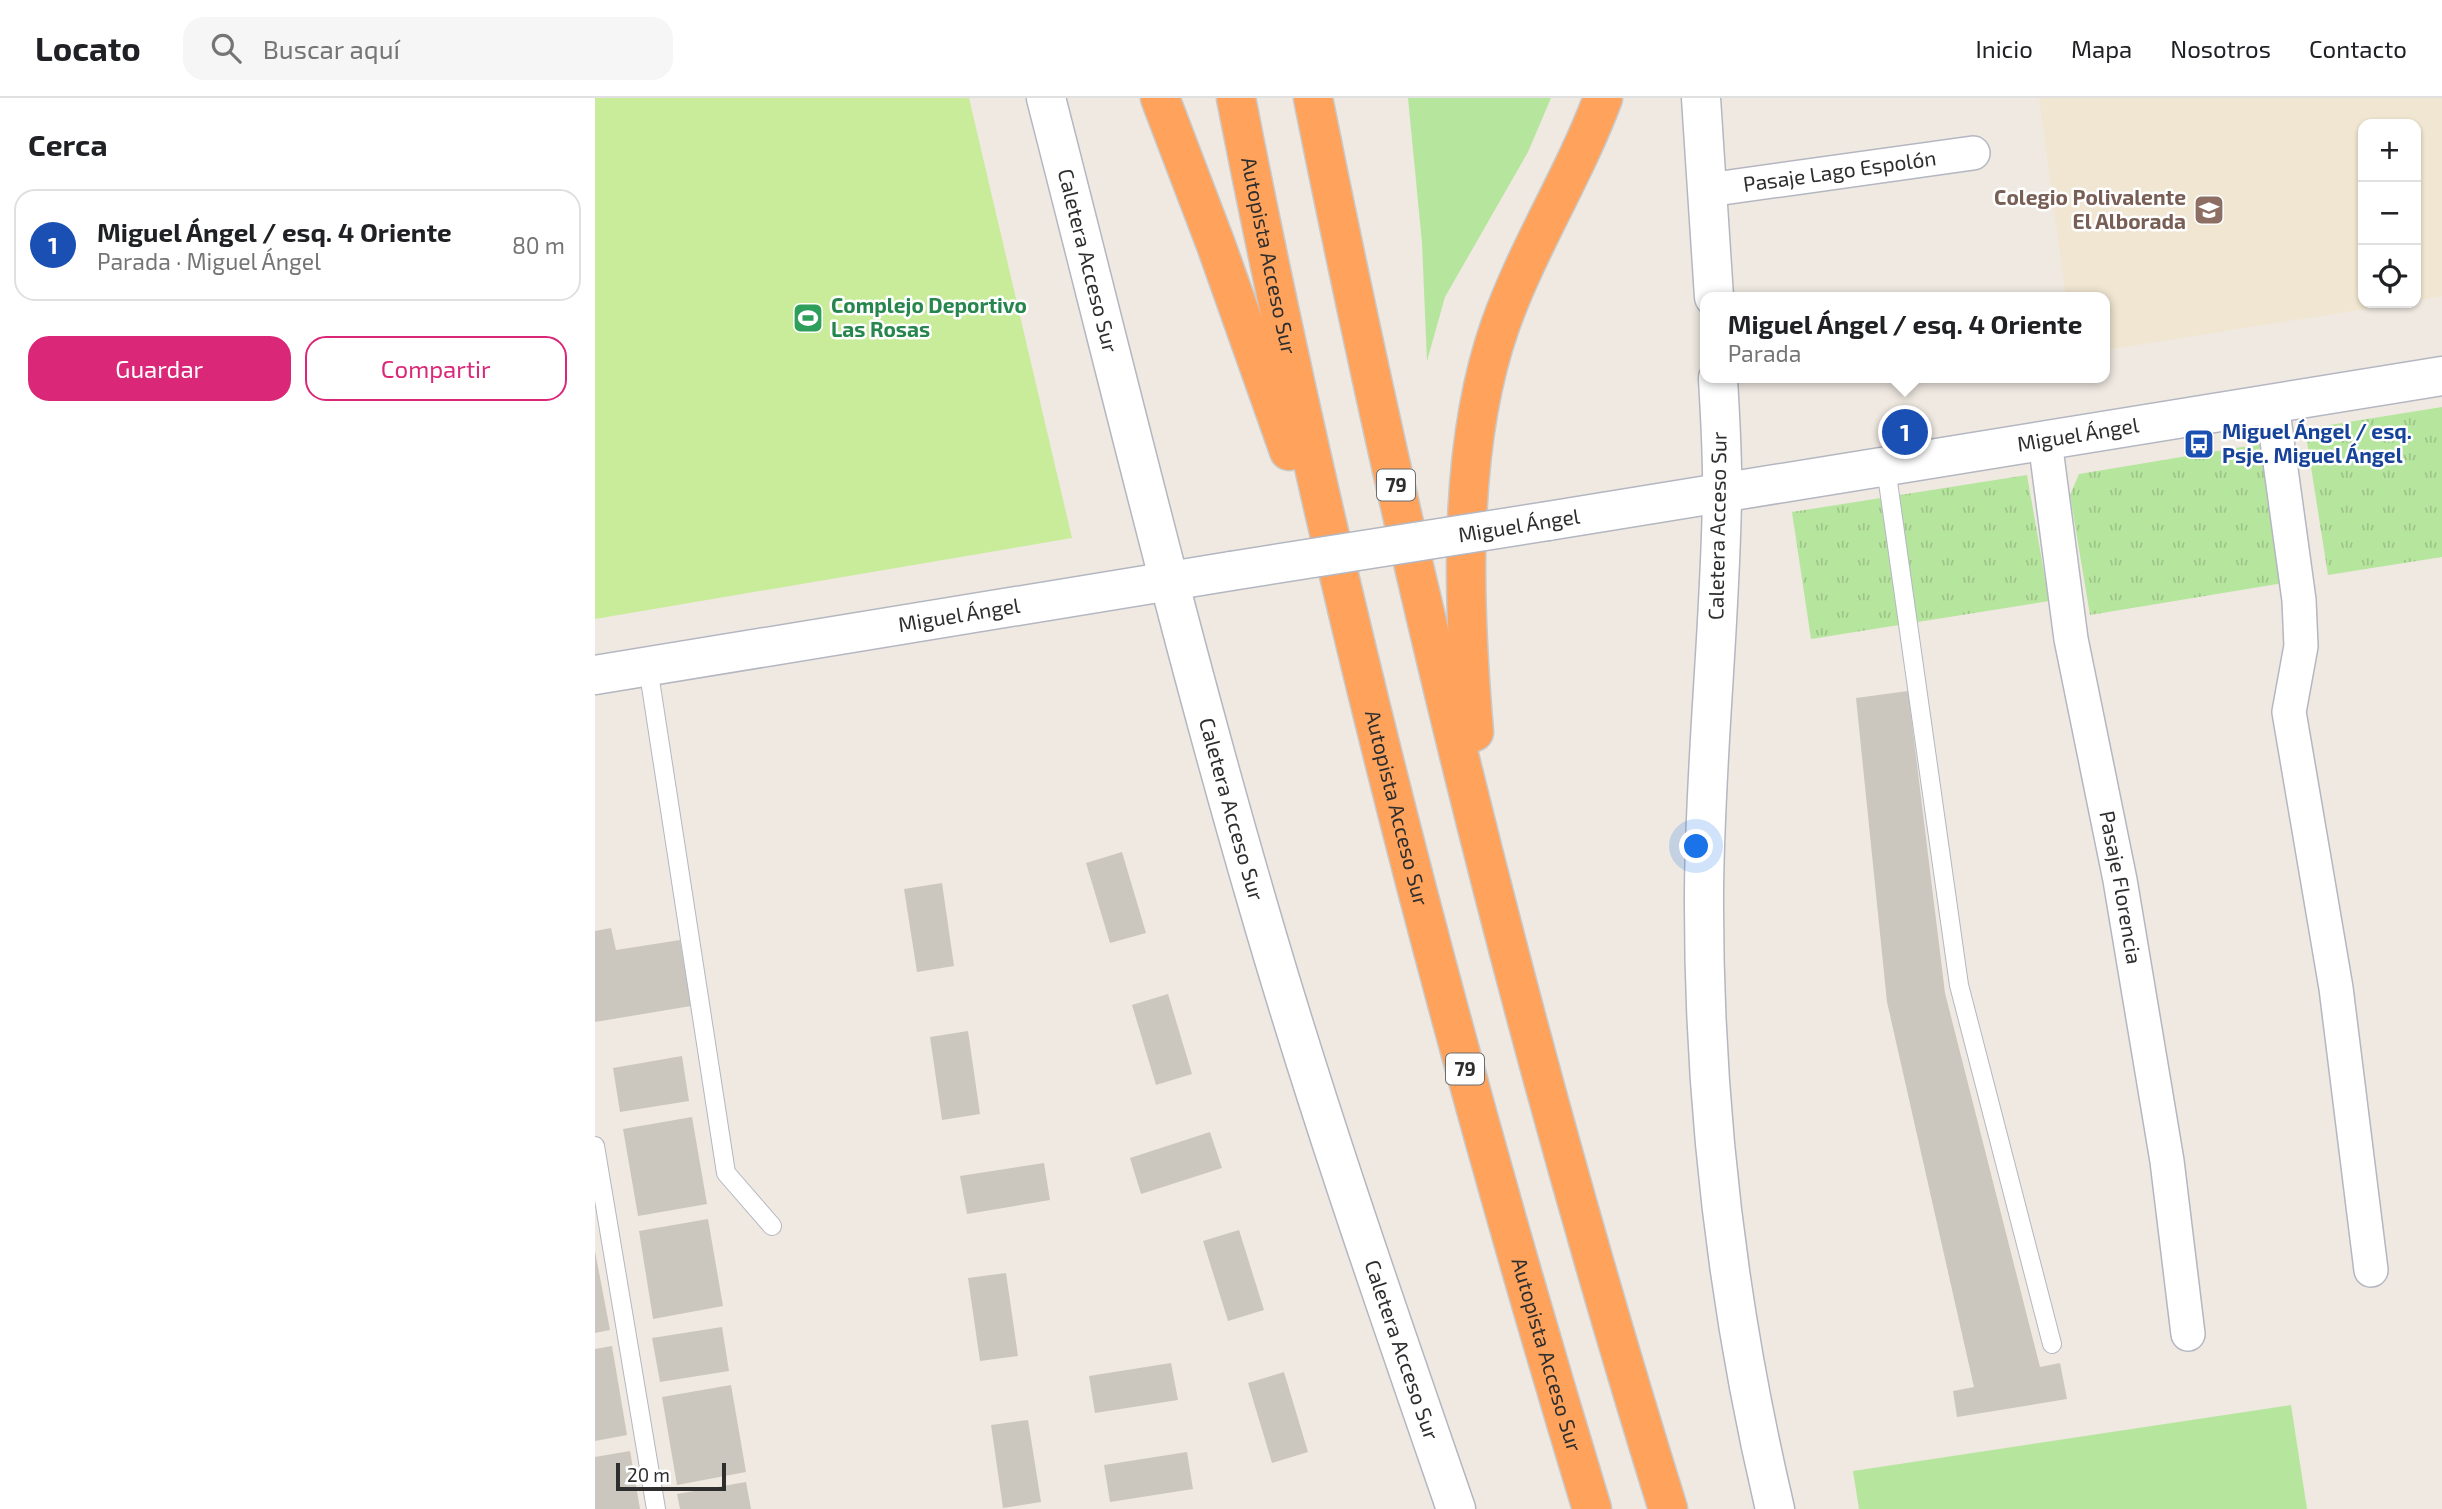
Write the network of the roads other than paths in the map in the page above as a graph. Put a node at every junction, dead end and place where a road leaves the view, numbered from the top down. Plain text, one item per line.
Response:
1 (1046, 98) edge
2 (1160, 98) edge
3 (1236, 98) edge
4 (1313, 98) edge
5 (1603, 98) edge
6 (1701, 98) edge
7 (1973, 153) dead end
8 (1708, 190) junction
9 (1714, 292) edge
10 (2442, 376) edge
11 (1718, 383) edge
12 (2272, 404) junction
13 (2045, 441) junction
14 (1886, 468) junction
15 (1722, 494) junction
16 (1169, 580) junction
17 (1352, 625) junction
18 (648, 667) junction
19 (595, 675) edge
20 (1489, 870) junction
21 (595, 1146) edge
22 (772, 1226) dead end
23 (2371, 1270) dead end
24 (2188, 1334) dead end
25 (2052, 1344) dead end
26 (656, 1509) edge
27 (1455, 1509) edge
28 (1592, 1509) edge
29 (1668, 1509) edge
30 (1775, 1509) edge

1 - 16 main road, Caletera Acceso Sur
2 - 17 highway
3 - 17 highway, Autopista Acceso Sur / 79
4 - 20 highway, 79
5 - 20 highway
6 - 8 main road
7 - 8 street, Pasaje Lago Espolón
8 - 9 main road
10 - 12 main road, Miguel Ángel
11 - 15 main road, Caletera Acceso Sur
12 - 13 main road, Miguel Ángel
12 - 23 street
13 - 14 main road, Miguel Ángel
13 - 24 street, Pasaje Florencia
14 - 15 main road, Miguel Ángel
14 - 25 lane
15 - 16 main road, Miguel Ángel, bridge
15 - 30 main road, Caletera Acceso Sur
16 - 18 main road, Miguel Ángel
16 - 27 main road, Caletera Acceso Sur
17 - 28 highway, Autopista Acceso Sur / 79
18 - 19 main road, Miguel Ángel
18 - 22 lane
20 - 29 highway, 79
21 - 26 lane

